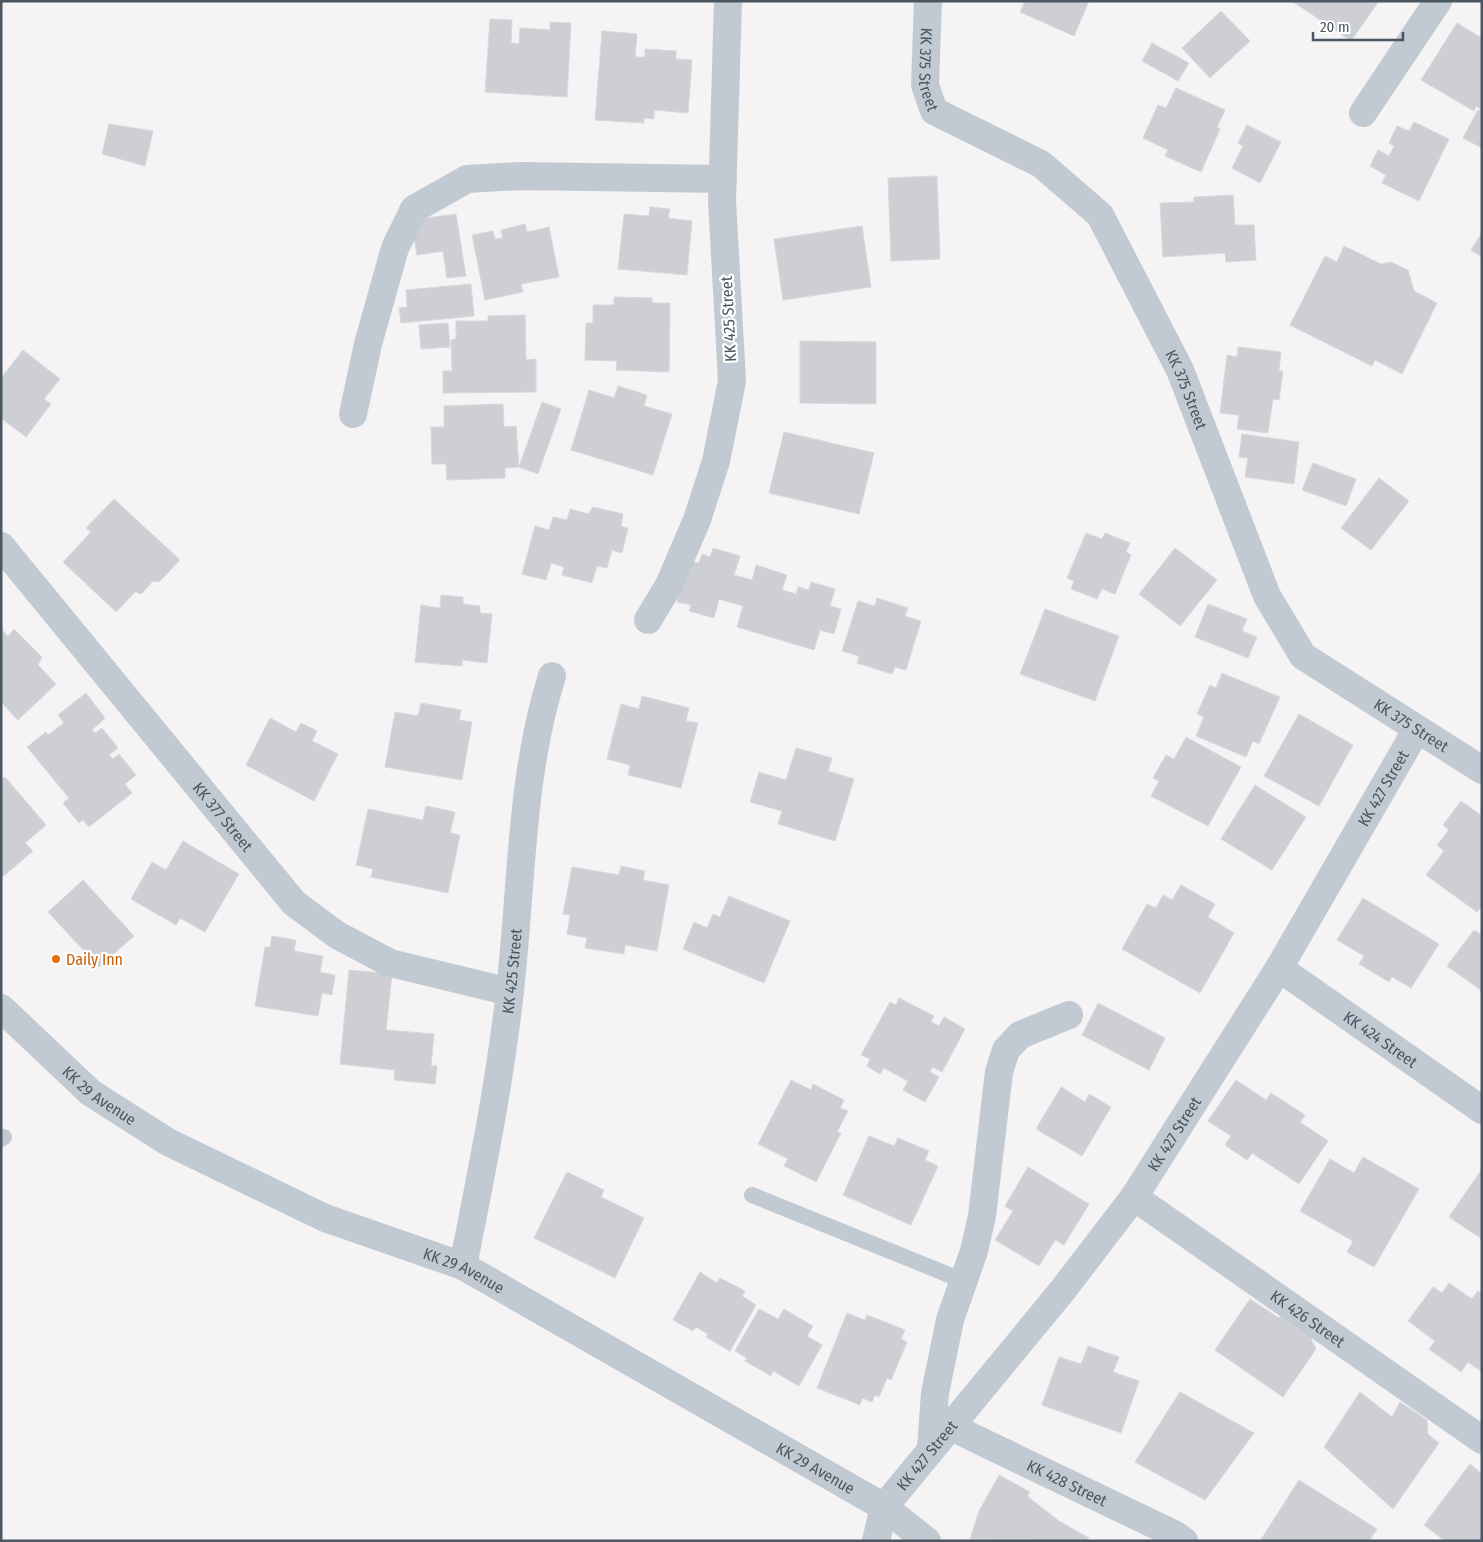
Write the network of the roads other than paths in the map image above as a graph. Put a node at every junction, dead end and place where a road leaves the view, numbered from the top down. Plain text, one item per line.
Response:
1 (728, 1) edge
2 (928, 1) edge
3 (1438, 1) edge
4 (1363, 113) dead end
5 (723, 179) junction
6 (353, 414) dead end
7 (1, 546) edge
8 (648, 620) dead end
9 (552, 676) dead end
10 (1417, 729) junction
11 (1482, 770) edge
12 (1280, 968) junction
13 (510, 992) junction
14 (1, 1008) edge
15 (1069, 1015) dead end
16 (1482, 1110) edge
17 (752, 1195) dead end
18 (1134, 1197) junction
19 (463, 1266) junction
20 (964, 1281) junction
21 (949, 1426) junction
22 (1482, 1440) edge
23 (931, 1448) junction
24 (884, 1507) junction
25 (876, 1541) edge
26 (927, 1541) edge
27 (1184, 1541) edge

1 - 5 street, KK 425 Street
2 - 10 street, KK 375 Street
3 - 4 street
5 - 6 street
5 - 8 street, KK 425 Street
7 - 13 street, KK 377 Street
9 - 13 street, KK 425 Street
10 - 11 street, KK 375 Street
10 - 12 street, KK 427 Street
12 - 16 street, KK 424 Street
12 - 18 street, KK 427 Street
13 - 19 street, KK 425 Street
14 - 19 street, KK 29 Avenue
15 - 20 street
17 - 20 lane
18 - 21 street, KK 427 Street
18 - 22 street, KK 426 Street
19 - 24 street, KK 29 Avenue
20 - 23 street
21 - 23 street, KK 427 Street
21 - 27 street, KK 428 Street
23 - 24 street, KK 427 Street
24 - 25 street
24 - 26 street, KK 29 Avenue

